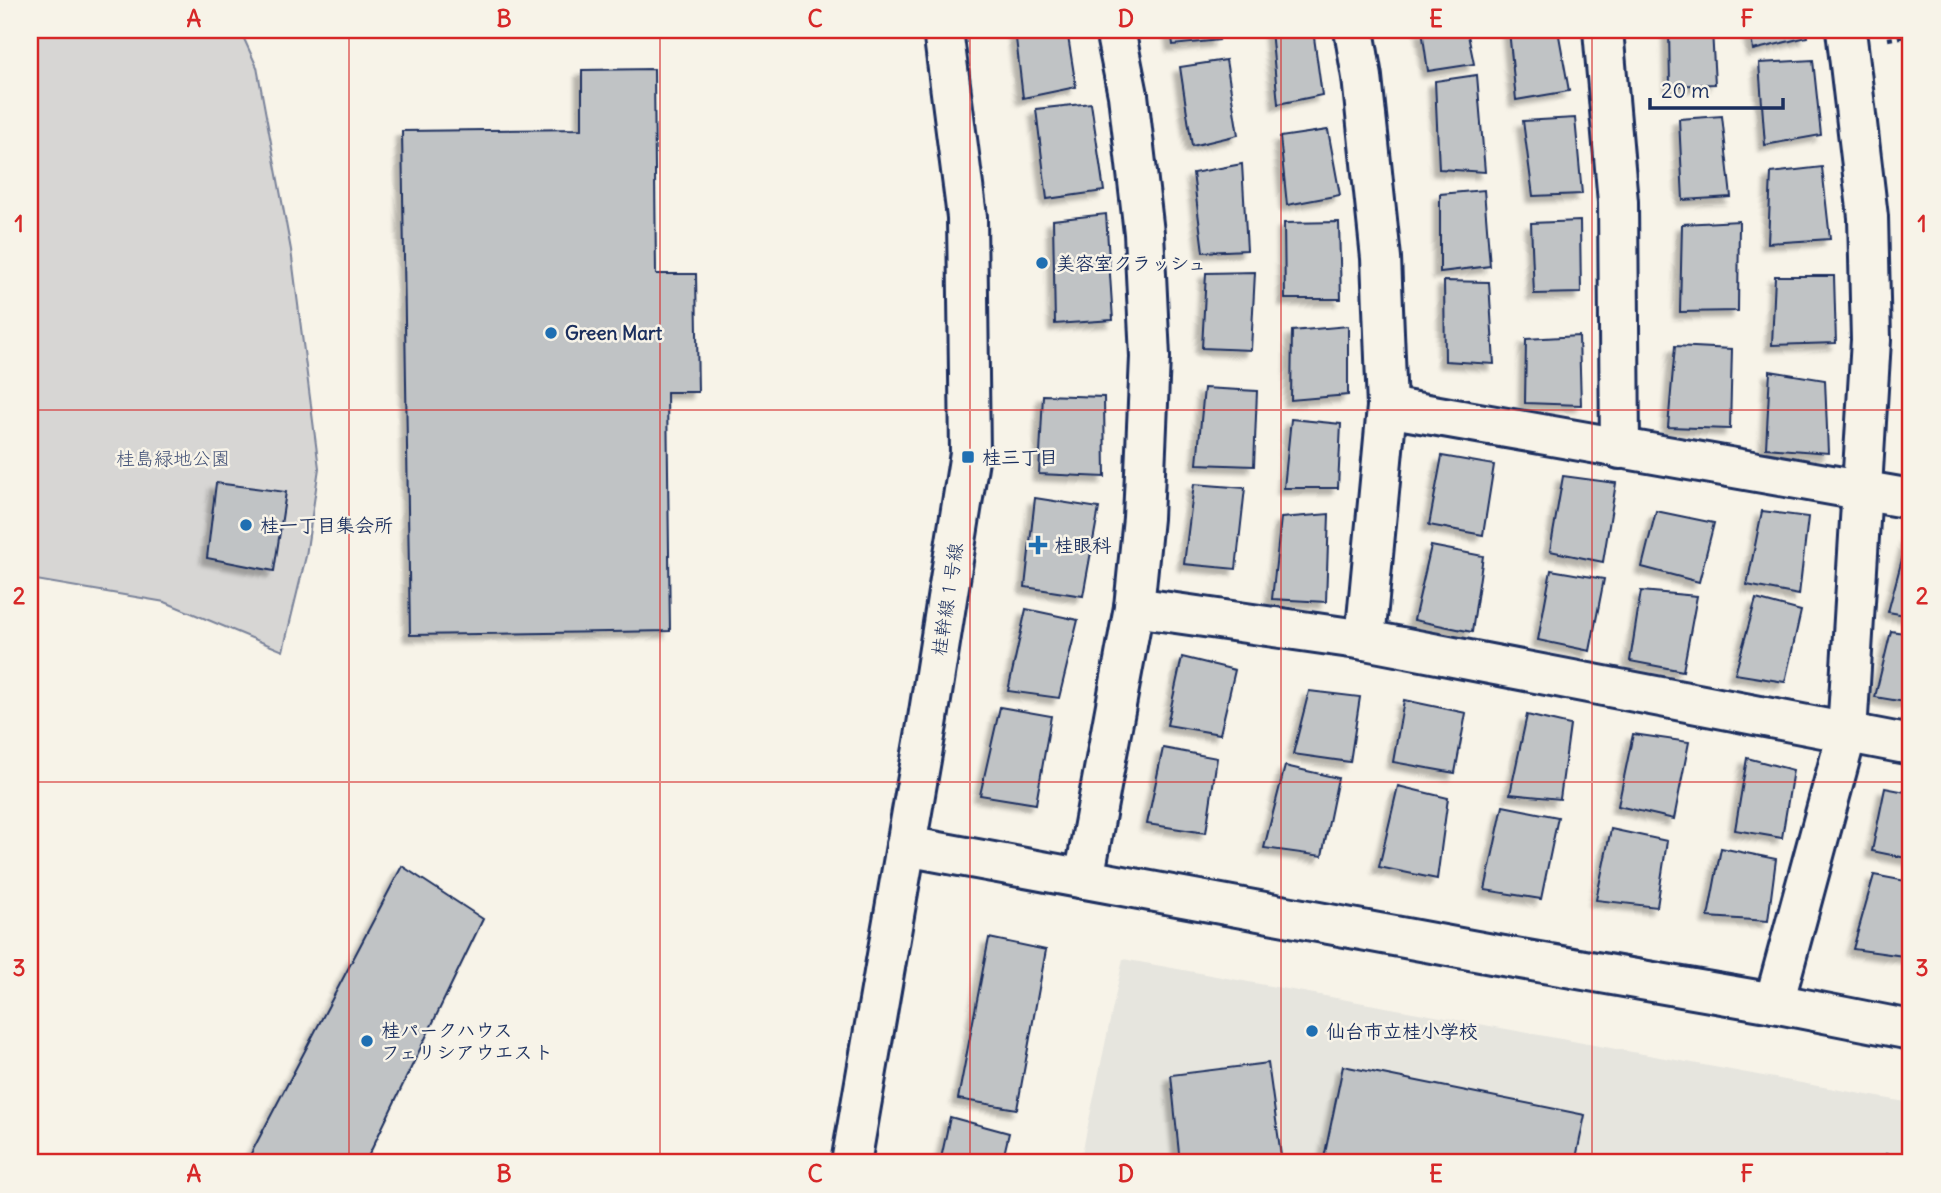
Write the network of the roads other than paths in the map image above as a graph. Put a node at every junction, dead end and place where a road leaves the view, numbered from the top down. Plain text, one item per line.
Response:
1 (943, 30) edge
2 (1115, 30) edge
3 (1354, 30) edge
4 (1603, 30) edge
5 (1846, 30) edge
6 (1387, 407) junction
7 (1620, 449) junction
8 (1863, 491) junction
9 (1911, 499) edge
10 (1134, 607) junction
11 (1365, 640) junction
12 (1847, 733) junction
13 (1911, 745) edge
14 (906, 846) junction
15 (1084, 879) junction
16 (1774, 1003) junction
17 (1911, 1030) edge
18 (850, 1163) edge

1 - 14 street, 桂幹線１号線
2 - 10 street
3 - 6 street
4 - 7 street
5 - 8 street
6 - 7 street
6 - 11 street
7 - 8 street
8 - 9 street
8 - 12 street
10 - 11 street
10 - 15 street
11 - 12 street
12 - 13 street
12 - 16 street
14 - 15 street
14 - 18 street, 桂幹線１号線
15 - 16 street
16 - 17 street

